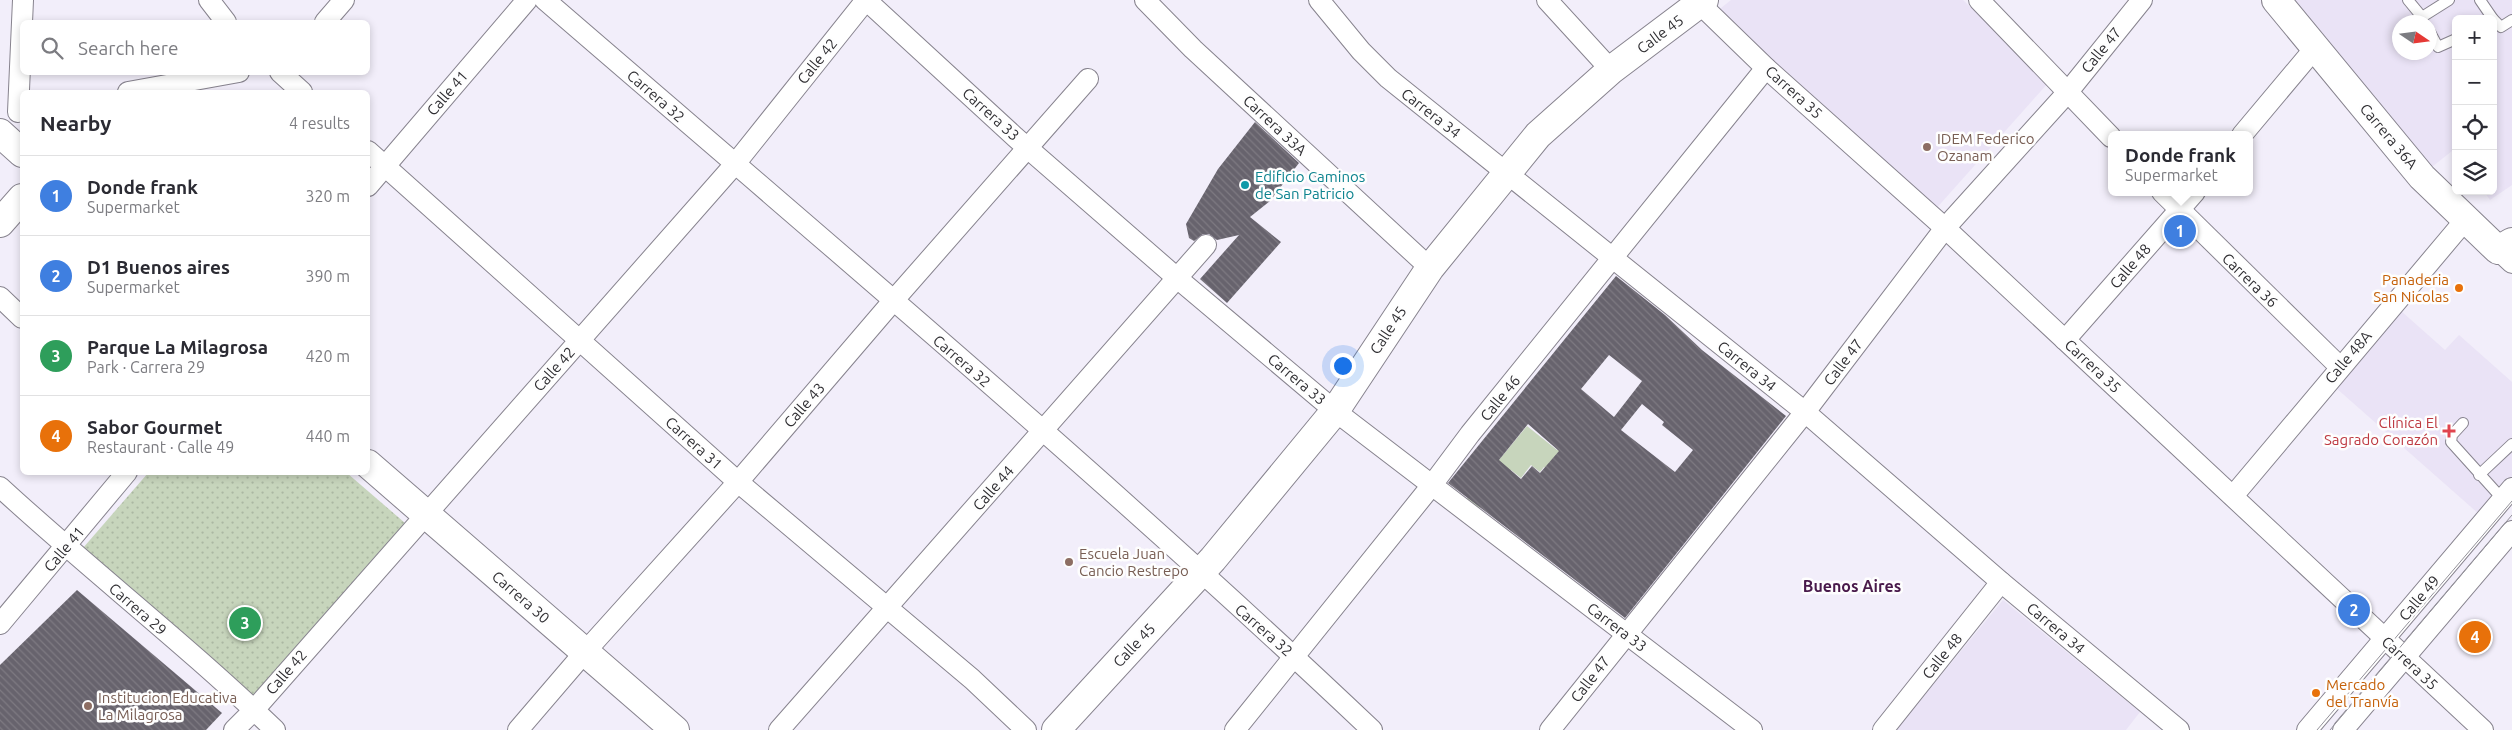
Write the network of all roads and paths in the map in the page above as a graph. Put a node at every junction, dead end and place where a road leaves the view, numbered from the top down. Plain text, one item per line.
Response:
1 (23, 0) edge
2 (209, 0) edge
3 (344, 0) edge
4 (527, 0) edge
5 (545, 0) edge
6 (866, 0) edge
7 (1145, 0) edge
8 (1319, 0) edge
9 (1547, 0) edge
10 (1979, 0) edge
11 (2142, 0) edge
12 (2276, 0) edge
13 (2408, 0) edge
14 (2449, 0) edge
15 (2480, 0) edge
16 (1702, 2) edge
17 (2419, 15) edge
18 (2430, 15) edge
19 (2490, 15) edge
20 (22, 20) edge
21 (224, 20) edge
22 (327, 20) edge
23 (2512, 20) edge
24 (2497, 23) edge
25 (2452, 41) edge
26 (2437, 45) edge
27 (2315, 48) junction
28 (1766, 68) junction
29 (1611, 70) junction
30 (21, 75) edge
31 (222, 75) edge
32 (283, 75) edge
33 (1088, 79) dead end
34 (21, 90) edge
35 (139, 90) edge
36 (300, 90) edge
37 (2067, 92) junction
38 (20, 112) edge
39 (0, 126) edge
40 (2245, 131) edge
41 (0, 133) edge
42 (2108, 135) edge
43 (1028, 147) junction
44 (20, 151) edge
45 (370, 153) edge
46 (735, 164) junction
47 (384, 166) junction
48 (1507, 172) junction
49 (370, 184) edge
50 (2166, 196) edge
51 (2192, 196) edge
52 (20, 200) edge
53 (2179, 211) junction
54 (2466, 220) junction
55 (0, 223) edge
56 (1945, 228) junction
57 (1206, 245) dead end
58 (2507, 252) edge
59 (1613, 259) junction
60 (1430, 268) junction
61 (1177, 278) junction
62 (0, 297) edge
63 (893, 301) junction
64 (20, 316) edge
65 (580, 340) junction
66 (2065, 340) junction
67 (2340, 367) junction
68 (1335, 411) junction
69 (1805, 412) junction
70 (2463, 423) dead end
71 (1042, 431) junction
72 (2512, 444) edge
73 (370, 466) edge
74 (125, 475) edge
75 (2480, 475) junction
76 (738, 482) junction
77 (1432, 485) junction
78 (0, 487) edge
79 (2233, 496) junction
80 (2506, 497) edge
81 (424, 515) junction
82 (2512, 531) edge
83 (66, 547) junction
84 (1201, 573) junction
85 (2001, 582) junction
86 (887, 609) junction
87 (0, 624) edge
88 (1625, 634) junction
89 (2384, 639) junction
90 (584, 653) junction
91 (1294, 656) junction
92 (2404, 658) junction
93 (254, 710) junction
94 (234, 730) edge
95 (275, 730) edge
96 (518, 730) edge
97 (675, 730) edge
98 (779, 730) edge
99 (1026, 730) edge
100 (1056, 730) edge
101 (1235, 730) edge
102 (1372, 730) edge
103 (1550, 730) edge
104 (1752, 730) edge
105 (1884, 730) edge
106 (2179, 730) edge
107 (2307, 730) edge
108 (2343, 730) edge
109 (2483, 730) edge

1 - 20 street
2 - 21 street
3 - 22 street
4 - 47 street, Calle 41
5 - 46 street, Carrera 32
6 - 43 street, Carrera 33
6 - 46 street, Calle 42
7 - 60 street, Carrera 33A
8 - 48 street, Carrera 34
9 - 29 street
10 - 37 street
11 - 37 street, Calle 47
12 - 27 main road, Carrera 36A
13 - 17 lane
14 - 18 lane
15 - 19 lane
16 - 28 street, Carrera 35
16 - 29 main road, Calle 45
23 - 24 lane
25 - 26 lane
27 - 40 street
27 - 54 main road, Carrera 36A
28 - 56 street, Carrera 35
28 - 59 street, Calle 46
29 - 48 main road, Calle 45
30 - 34 street
31 - 35 street
32 - 36 street
33 - 43 street, Calle 43
37 - 42 street
37 - 56 street, Calle 47
38 - 39 street
41 - 44 main road
43 - 61 street, Carrera 33
43 - 63 street, Calle 43
45 - 47 street, Carrera 31
46 - 63 street, Carrera 32
46 - 65 street, Calle 42
47 - 49 street, Calle 41
47 - 65 street, Carrera 31
48 - 59 street, Carrera 34
48 - 60 main road, Calle 45
50 - 53 street, Carrera 36
51 - 53 street, Calle 48
52 - 55 main road
53 - 66 street, Calle 48
53 - 67 street, Carrera 36
54 - 58 main road, Carrera 36A
54 - 67 street, Calle 48A
56 - 66 street, Carrera 35
56 - 69 street, Calle 47
57 - 61 street, Calle 44
59 - 69 street, Carrera 34
59 - 77 street, Calle 46
60 - 68 main road, Calle 45
61 - 68 street, Carrera 33
61 - 71 street, Calle 44
62 - 64 street
63 - 71 street, Carrera 32
63 - 76 street, Calle 43
65 - 76 street, Carrera 31
65 - 81 street, Calle 42
66 - 79 street, Carrera 35
67 - 79 street, Calle 48A
68 - 77 street, Carrera 33
68 - 84 main road, Calle 45
69 - 85 street, Carrera 34
69 - 88 street, Calle 47
70 - 75 lane
71 - 84 street, Carrera 32
71 - 86 street, Calle 44
72 - 75 lane
73 - 81 main road, Carrera 30
74 - 83 street, Calle 41
75 - 80 lane
76 - 86 street, Carrera 31
76 - 90 street, Calle 43
77 - 88 street, Carrera 33
77 - 91 street, Calle 46
78 - 83 street, Carrera 29
79 - 89 street, Carrera 35
80 - 89 street, Calle 49
81 - 90 main road, Carrera 30
81 - 93 street, Calle 42
82 - 92 street, Calle 49
83 - 87 street, Calle 41
83 - 93 street, Carrera 29
84 - 91 street, Carrera 32
84 - 100 main road, Calle 45
85 - 105 street, Calle 48
85 - 106 street, Carrera 34
86 - 98 street, Calle 44
86 - 99 street, Carrera 31
88 - 103 street, Calle 47
88 - 104 street, Carrera 33
89 - 92 street, Carrera 35
89 - 107 street, Calle 49
90 - 96 street, Calle 43
90 - 97 main road, Carrera 30
91 - 101 street, Calle 46
91 - 102 street, Carrera 32
92 - 108 street, Calle 49
92 - 109 street, Carrera 35
93 - 94 street, Calle 42
93 - 95 street, Carrera 29

